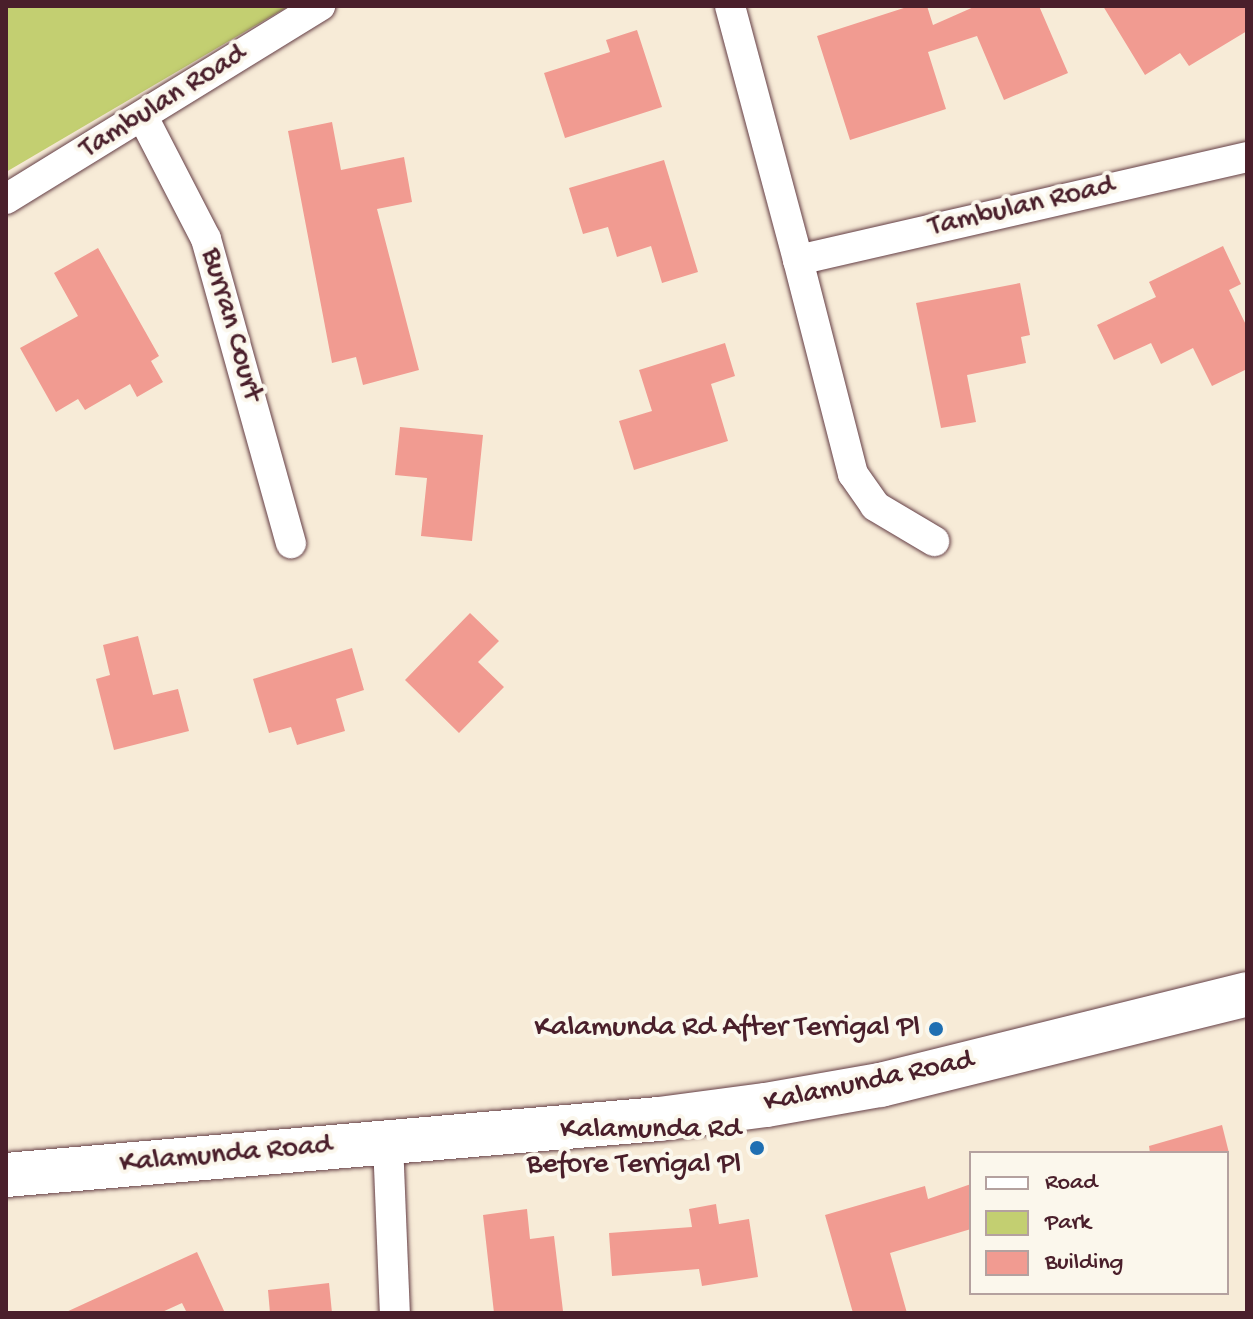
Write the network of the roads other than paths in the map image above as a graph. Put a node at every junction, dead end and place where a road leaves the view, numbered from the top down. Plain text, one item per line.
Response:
1 (320, 6) edge
2 (730, 6) edge
3 (143, 117) junction
4 (1247, 157) edge
5 (6, 199) edge
6 (798, 260) junction
7 (934, 541) dead end
8 (291, 543) dead end
9 (1247, 994) edge
10 (388, 1142) junction
11 (6, 1175) edge
12 (395, 1313) edge

1 - 3 street, Tambulan Road
2 - 6 street
3 - 5 street, Tambulan Road
3 - 8 street, Burran Court
4 - 6 street, Tambulan Road
6 - 7 street
9 - 10 main road, Kalamunda Road
10 - 11 main road, Kalamunda Road
10 - 12 street

